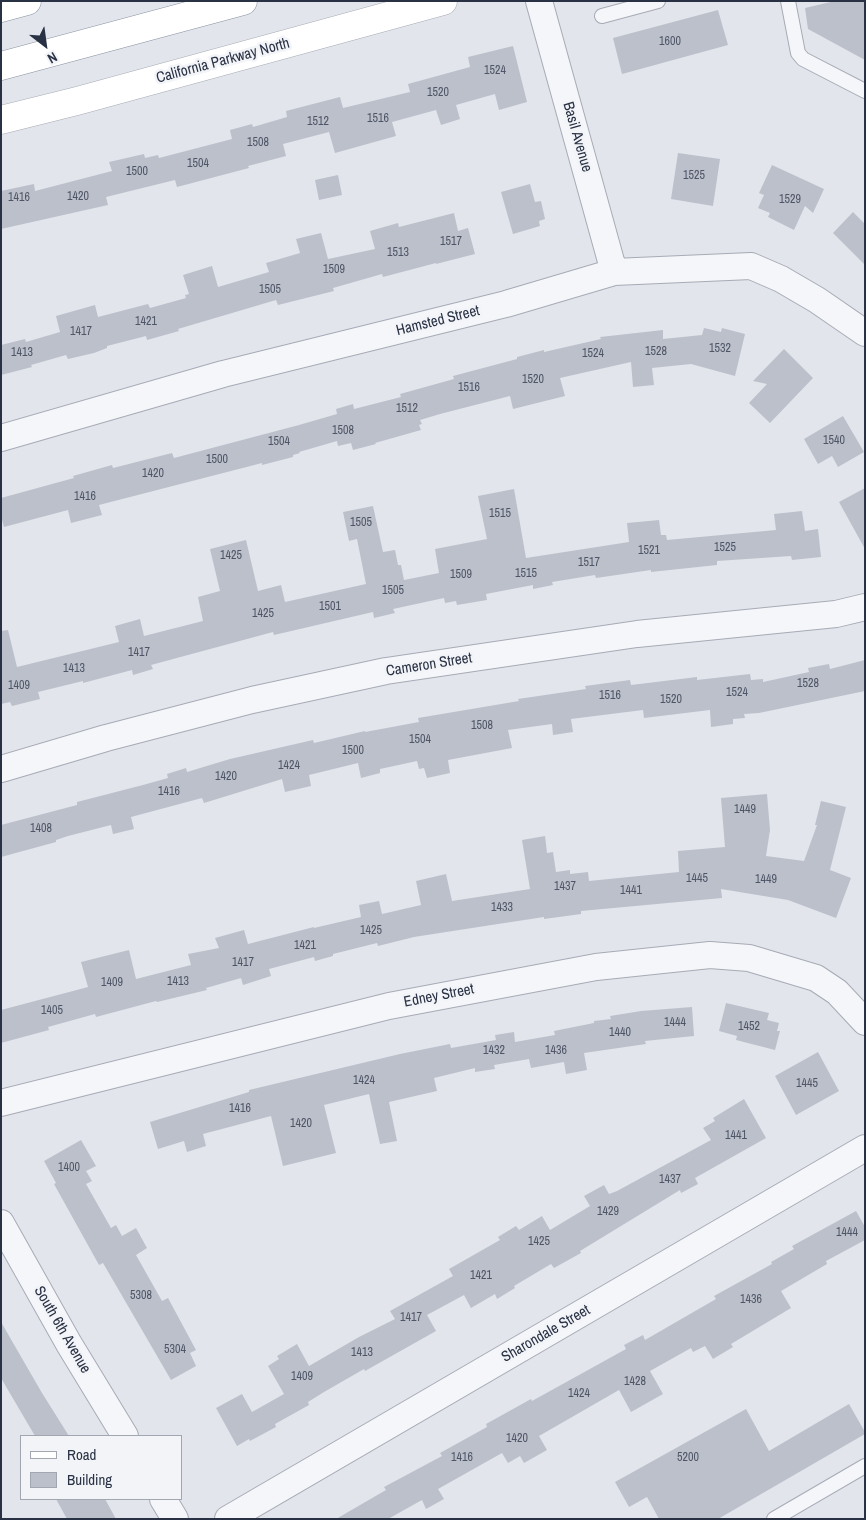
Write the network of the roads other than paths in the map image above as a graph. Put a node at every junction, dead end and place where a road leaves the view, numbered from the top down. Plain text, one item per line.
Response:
1 (27, 1) edge
2 (243, 1) edge
3 (444, 1) edge
4 (539, 1) edge
5 (658, 1) edge
6 (788, 1) edge
7 (1, 8) edge
8 (602, 16) dead end
9 (1, 66) edge
10 (865, 91) edge
11 (1, 120) edge
12 (614, 272) junction
13 (865, 333) edge
14 (1, 438) edge
15 (865, 607) edge
16 (1, 769) edge
17 (865, 1022) edge
18 (1, 1103) edge
19 (865, 1148) edge
20 (1, 1223) edge
21 (124, 1435) edge
22 (865, 1466) edge
23 (164, 1500) edge
24 (175, 1519) edge
25 (228, 1519) edge
26 (774, 1519) edge

1 - 7 main road
2 - 9 main road
3 - 11 main road, California Parkway North
4 - 12 street, Basil Avenue
5 - 8 lane
6 - 10 lane
12 - 13 street, Hamsted Street
12 - 14 street, Hamsted Street
15 - 16 street, Cameron Street
17 - 18 street, Edney Street
19 - 25 street, Sharondale Street
20 - 21 street, South 6th Avenue
22 - 26 lane
23 - 24 street

